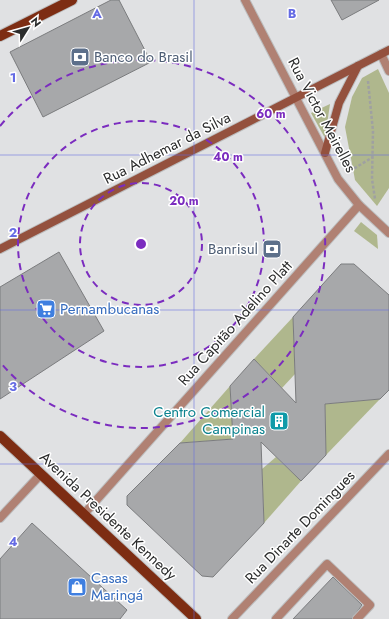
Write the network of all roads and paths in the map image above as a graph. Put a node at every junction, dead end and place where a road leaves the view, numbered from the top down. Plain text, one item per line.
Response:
1 (72, 0) edge
2 (245, 0) edge
3 (0, 36) edge
4 (385, 52) edge
5 (359, 66) junction
6 (389, 71) edge
7 (367, 76) dead end
8 (296, 97) junction
9 (325, 153) junction
10 (373, 157) junction
11 (338, 178) junction
12 (376, 203) dead end
13 (359, 205) junction
14 (389, 233) edge
15 (0, 250) edge
16 (1, 439) edge
17 (389, 454) edge
18 (41, 474) junction
19 (84, 514) junction
20 (0, 518) edge
21 (196, 619) edge
22 (232, 619) edge
23 (276, 619) edge
24 (357, 619) edge

1 - 3 main road
2 - 8 street, Rua Victor Meirelles
4 - 5 street, Rua Adhemar da Silva
4 - 6 street
5 - 8 street, Rua Adhemar da Silva
5 - 9 street
7 - 10 path
8 - 9 street, Rua Victor Meirelles
8 - 15 street, Rua Adhemar da Silva
9 - 11 street, Rua Victor Meirelles
10 - 11 path
10 - 12 path
11 - 13 street, Rua Victor Meirelles
13 - 14 street, Rua Victor Meirelles
13 - 19 street, Rua Capitão Adelino Platt
16 - 18 main road, Avenida Presidente Kennedy
17 - 22 street, Rua Dinarte Domingues
18 - 19 main road, Avenida Presidente Kennedy
18 - 20 street
19 - 21 main road, Avenida Presidente Kennedy
23 - 24 street

